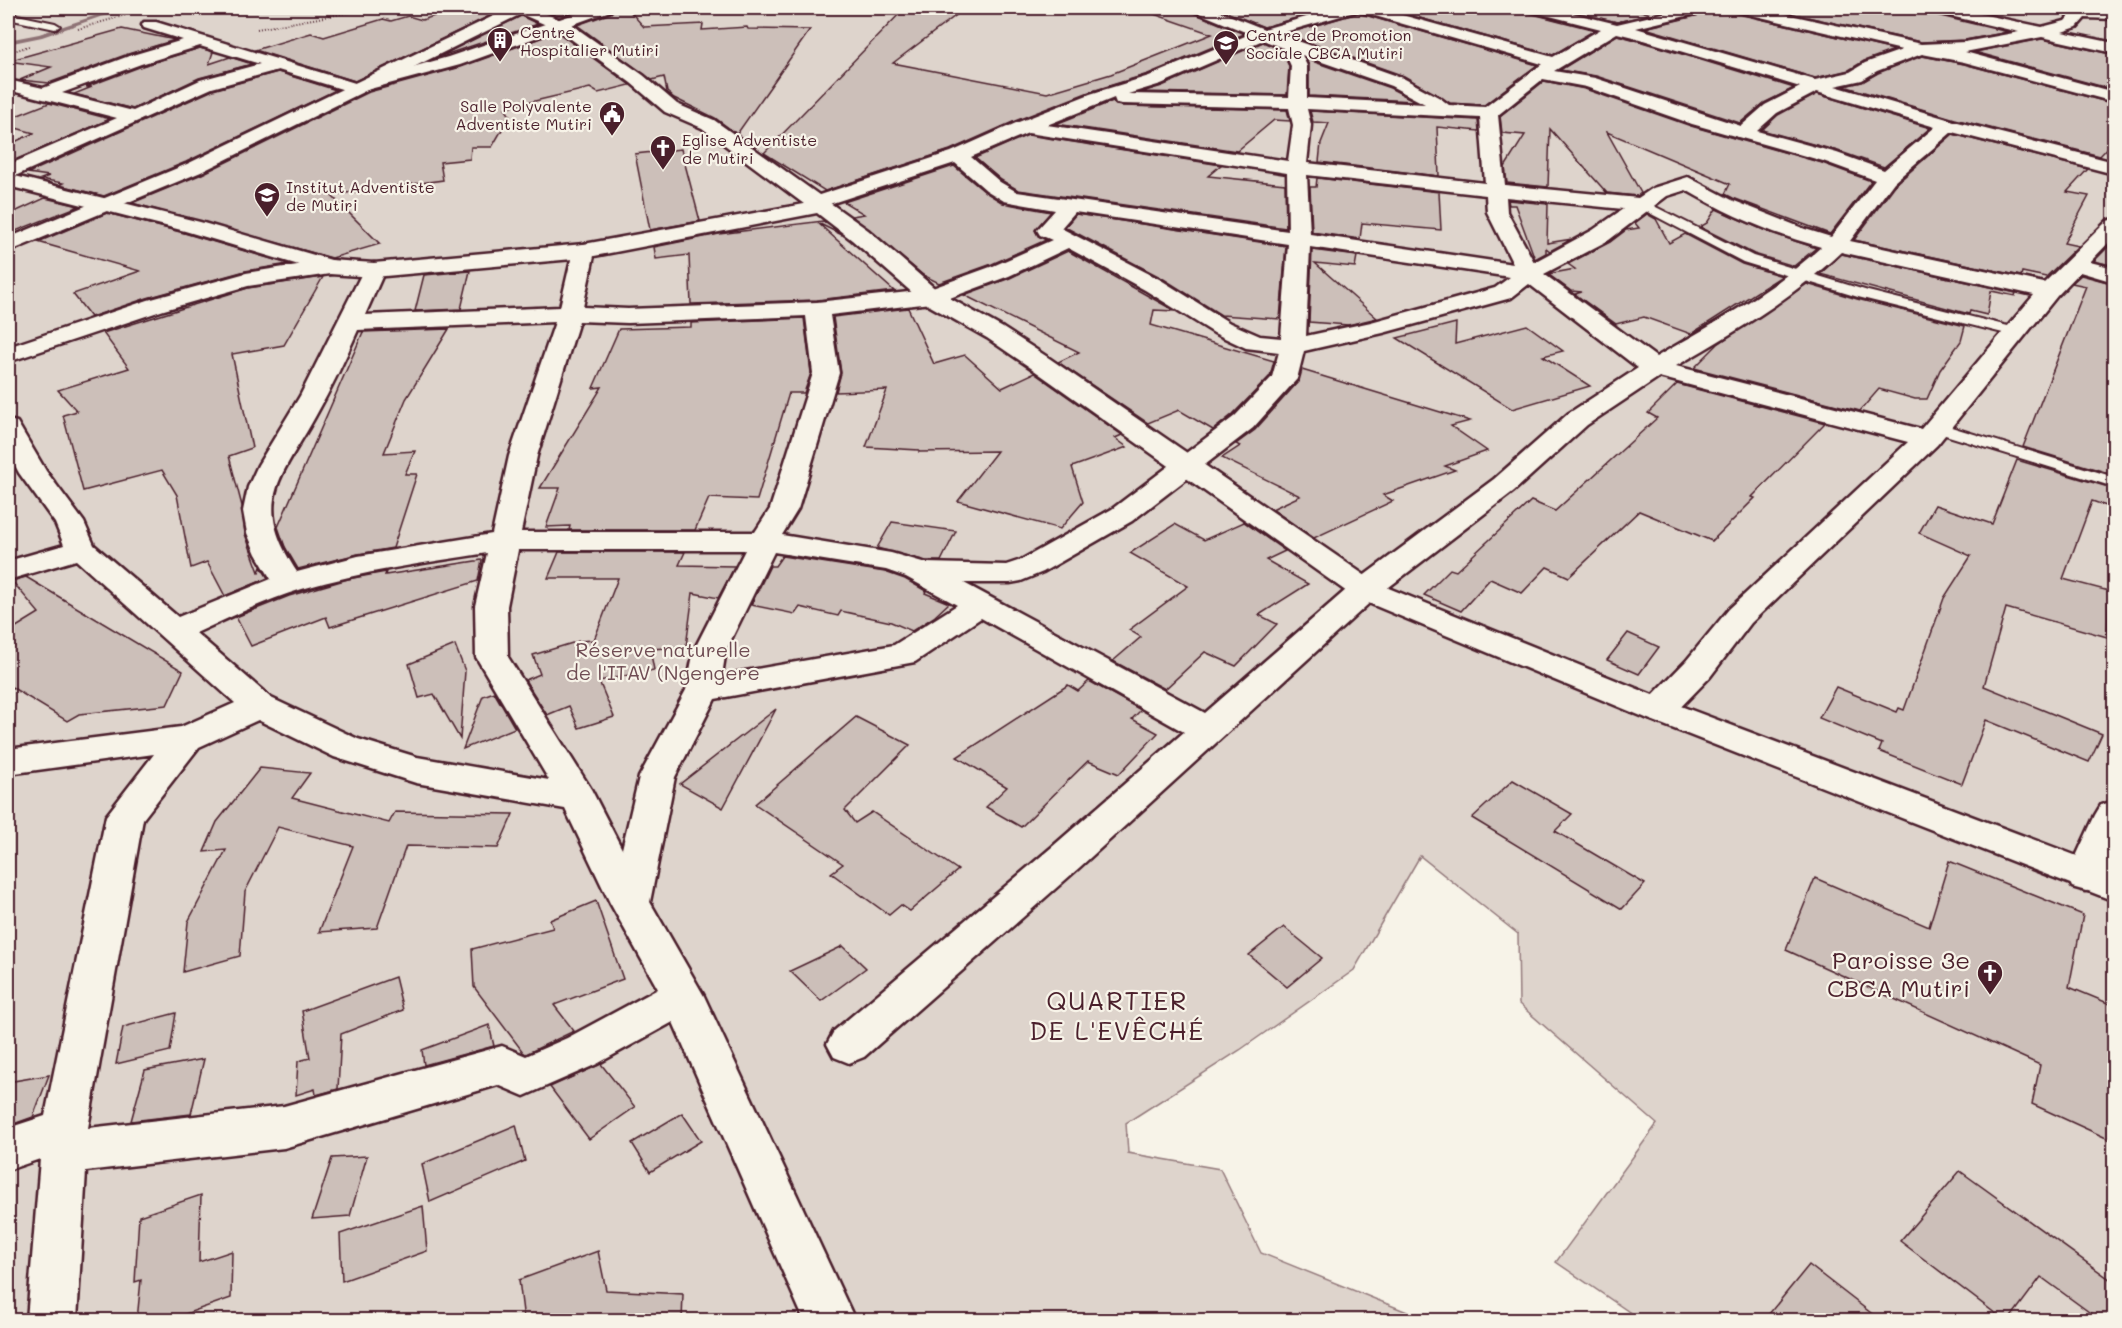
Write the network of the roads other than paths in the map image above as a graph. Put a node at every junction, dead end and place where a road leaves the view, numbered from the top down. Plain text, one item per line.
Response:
1 (521, 8) edge
2 (605, 8) edge
3 (1199, 8) edge
4 (1353, 8) edge
5 (1362, 8) edge
6 (1534, 8) edge
7 (1702, 8) edge
8 (1740, 8) edge
9 (1935, 8) edge
10 (2078, 10) edge
11 (2115, 15) edge
12 (8, 16) edge
13 (557, 24) junction
14 (150, 25) dead end
15 (55, 26) dead end
16 (1614, 29) junction
17 (2048, 31) junction
18 (1266, 33) junction
19 (198, 40) junction
20 (1290, 45) junction
21 (2115, 48) edge
22 (1920, 49) junction
23 (276, 65) junction
24 (1546, 68) junction
25 (8, 85) edge
26 (1817, 85) junction
27 (355, 88) junction
28 (42, 95) junction
29 (2115, 97) edge
30 (1096, 98) junction
31 (1297, 103) junction
32 (16, 105) dead end
33 (1443, 110) junction
34 (1489, 113) junction
35 (135, 117) junction
36 (1948, 125) junction
37 (1023, 127) junction
38 (1744, 133) junction
39 (958, 156) junction
40 (1297, 166) junction
41 (2115, 168) edge
42 (8, 172) edge
43 (1887, 178) junction
44 (8, 180) edge
45 (1494, 189) junction
46 (106, 204) junction
47 (816, 205) junction
48 (1070, 205) junction
49 (1644, 205) junction
50 (2115, 225) edge
51 (1070, 240) junction
52 (1299, 240) junction
53 (8, 245) edge
54 (1836, 245) junction
55 (584, 251) junction
56 (2074, 264) junction
57 (330, 267) junction
58 (374, 270) junction
59 (1529, 273) junction
60 (1803, 275) junction
61 (2115, 275) edge
62 (2049, 291) junction
63 (931, 297) junction
64 (817, 309) junction
65 (570, 314) junction
66 (350, 323) junction
67 (2015, 332) junction
68 (1293, 346) junction
69 (8, 355) edge
70 (1655, 368) junction
71 (8, 428) edge
72 (1931, 433) junction
73 (1187, 464) junction
74 (2115, 482) edge
75 (503, 541) junction
76 (764, 541) junction
77 (81, 549) junction
78 (917, 570) junction
79 (8, 571) edge
80 (289, 583) junction
81 (1365, 590) junction
82 (980, 605) junction
83 (174, 631) junction
84 (703, 690) junction
85 (259, 706) junction
86 (1658, 710) junction
87 (1208, 730) junction
88 (187, 738) junction
89 (8, 761) edge
90 (578, 798) junction
91 (2115, 815) edge
92 (2101, 881) edge
93 (630, 903) junction
94 (683, 996) junction
95 (849, 1044) dead end
96 (65, 1141) junction
97 (8, 1149) edge
98 (52, 1320) edge
99 (830, 1320) edge

1 - 13 street
1 - 27 street
2 - 13 street
3 - 18 street
4 - 18 street
5 - 24 street
6 - 16 street
7 - 16 street
8 - 22 street
9 - 17 street
10 - 11 street
10 - 17 street
12 - 15 lane
13 - 27 street
13 - 47 street
14 - 19 street
16 - 24 street
16 - 26 street
17 - 21 street
17 - 22 street
18 - 20 street
18 - 30 street
19 - 23 street
19 - 28 street
20 - 31 street
20 - 33 street
22 - 26 street
22 - 29 street
23 - 27 street
23 - 35 street
24 - 34 street
24 - 38 street
25 - 28 street
26 - 36 street
26 - 38 street
27 - 46 street
28 - 32 street
28 - 35 street
30 - 31 street
30 - 37 street
31 - 33 street
31 - 40 street
33 - 34 street
34 - 45 street
35 - 42 street
36 - 41 street
36 - 43 street
37 - 39 street
37 - 40 street
38 - 43 street
39 - 47 street
39 - 48 street
40 - 45 street
40 - 52 street
43 - 54 street
44 - 46 street
45 - 49 street
45 - 59 street
46 - 53 street
46 - 57 street
47 - 55 street
47 - 63 street
48 - 51 street
48 - 52 street
49 - 54 street
49 - 59 street
49 - 60 lane
50 - 56 street
51 - 63 street
51 - 68 street
52 - 59 street
52 - 68 street
54 - 60 street
54 - 62 street
55 - 58 street
55 - 65 street
56 - 61 street
56 - 62 street
57 - 58 street
57 - 69 street
58 - 66 street
59 - 68 street
59 - 70 street
60 - 67 lane
60 - 70 street
62 - 67 street
63 - 64 street
63 - 73 street
64 - 65 street
64 - 76 street
65 - 66 street
65 - 75 street
66 - 80 street
67 - 72 street
68 - 73 street
70 - 72 street
70 - 81 street
71 - 77 street
72 - 74 lane
72 - 86 street
73 - 78 street
73 - 81 street
75 - 76 street
75 - 80 street
75 - 90 street
76 - 78 street
76 - 84 street
77 - 79 street
77 - 83 street
78 - 82 street
80 - 83 street
81 - 86 street
81 - 87 street
82 - 84 street
82 - 87 street
83 - 85 street
84 - 93 street
85 - 88 street
85 - 90 street
86 - 92 street
87 - 95 street
88 - 89 street
88 - 96 street
90 - 93 street
91 - 92 street
93 - 94 street
94 - 96 street
94 - 99 street
96 - 97 street
96 - 98 street

